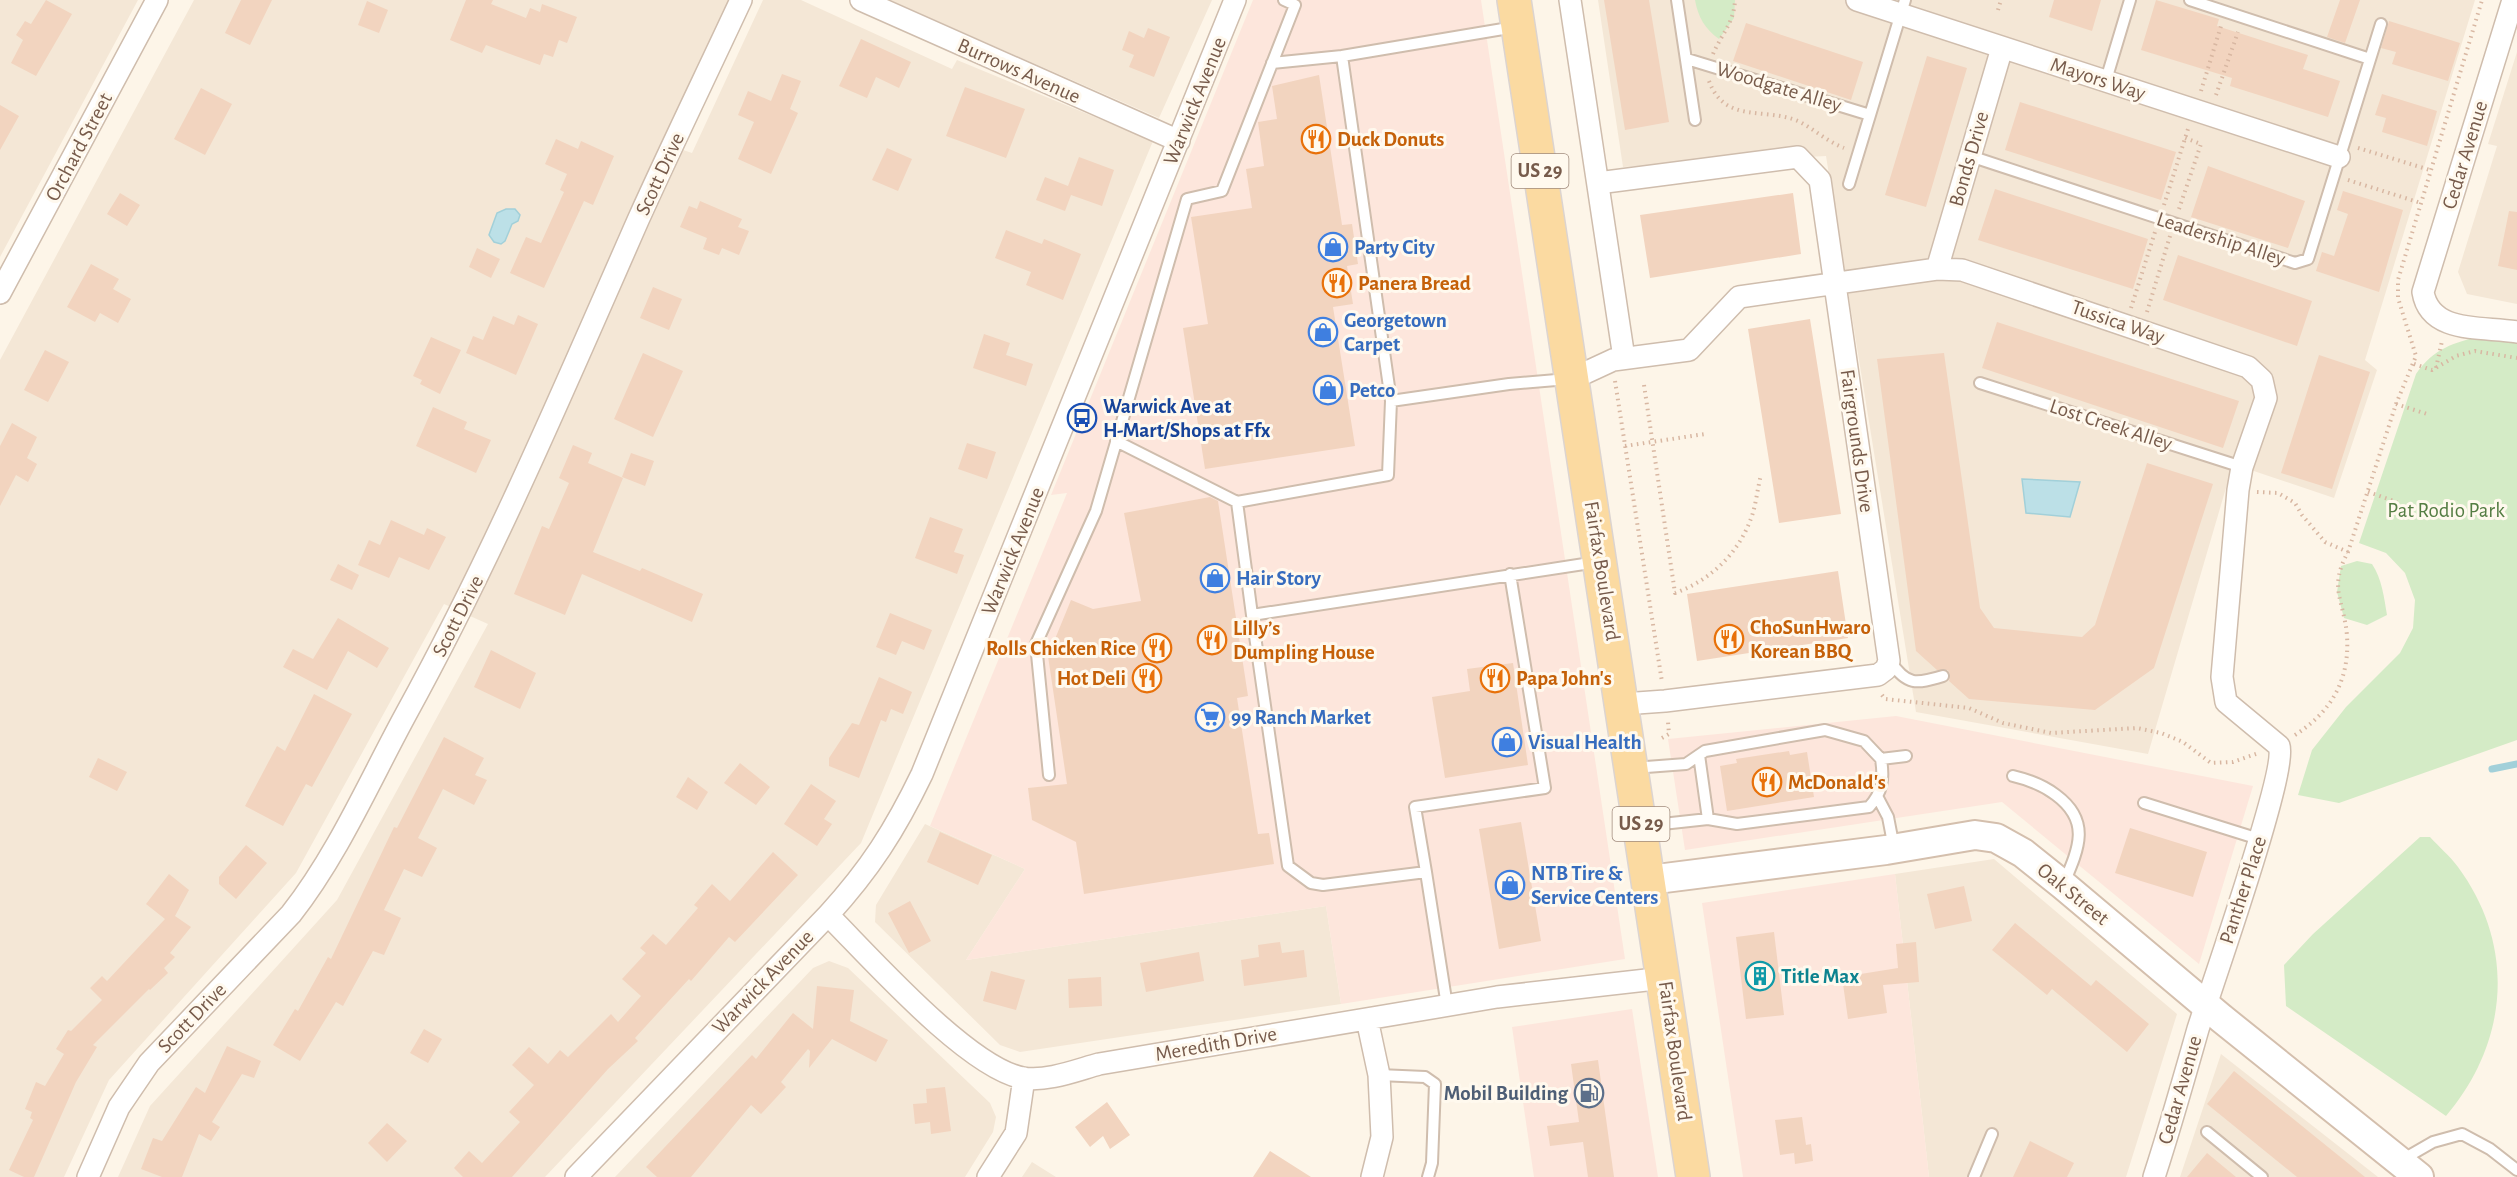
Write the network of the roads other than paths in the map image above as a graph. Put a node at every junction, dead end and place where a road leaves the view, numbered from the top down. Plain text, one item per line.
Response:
1 (157, 0) edge
2 (741, 0) edge
3 (861, 0) edge
4 (1235, 0) edge
5 (1284, 0) edge
6 (1570, 0) edge
7 (1677, 0) edge
8 (1857, 0) edge
9 (2130, 0) edge
10 (2190, 0) edge
11 (2513, 0) edge
12 (1296, 2) edge
13 (1903, 8) edge
14 (1516, 14) edge
15 (2381, 24) dead end
16 (2002, 48) junction
17 (1342, 56) junction
18 (1687, 59) junction
19 (2370, 59) junction
20 (1272, 63) junction
21 (2106, 80) junction
22 (1870, 115) junction
23 (1695, 120) dead end
24 (1179, 141) junction
25 (1970, 156) junction
26 (2338, 159) junction
27 (1598, 183) junction
28 (1849, 184) dead end
29 (1937, 269) junction
30 (1834, 285) junction
31 (0, 293) edge
32 (2517, 332) edge
33 (1624, 358) junction
34 (1572, 379) junction
35 (1980, 383) dead end
36 (1391, 401) junction
37 (1116, 441) junction
38 (2242, 467) junction
39 (1237, 502) junction
40 (1600, 561) junction
41 (1510, 574) junction
42 (1252, 615) junction
43 (1884, 668) junction
44 (1943, 676) dead end
45 (1623, 704) junction
46 (1699, 755) junction
47 (1906, 756) dead end
48 (1881, 759) junction
49 (1632, 768) junction
50 (1049, 775) dead end
51 (2013, 776) dead end
52 (2278, 776) joint
53 (1878, 798) junction
54 (2144, 803) dead end
55 (1708, 819) junction
56 (1641, 826) junction
57 (2259, 839) junction
58 (1894, 849) junction
59 (1426, 872) junction
60 (1649, 880) junction
61 (2063, 885) junction
62 (828, 915) junction
63 (1664, 978) junction
64 (2207, 1003) junction
65 (1447, 1006) junction
66 (1367, 1019) junction
67 (1379, 1075) junction
68 (1024, 1078) junction
69 (2207, 1132) dead end
70 (1992, 1134) dead end
71 (2409, 1169) edge
72 (2517, 1170) edge
73 (88, 1177) edge
74 (576, 1177) edge
75 (988, 1177) edge
76 (1372, 1177) edge
77 (1428, 1177) edge
78 (1693, 1177) edge
79 (1974, 1177) edge
80 (2154, 1177) edge
81 (2262, 1177) edge

1 - 31 street, Orchard Street
2 - 73 street, Scott Drive
3 - 24 street, Burrows Avenue
4 - 24 street, Warwick Avenue
5 - 12 lane
6 - 27 street
7 - 18 lane, Woodgate Alley
8 - 13 street, Mayors Way
9 - 21 lane
10 - 19 lane
11 - 32 street, Cedar Avenue
12 - 20 lane
13 - 16 street, Mayors Way
13 - 22 lane, Woodgate Alley
14 - 17 lane
14 - 34 main road, Fairfax Boulevard / US 29
15 - 19 lane, Leadership Alley
16 - 21 street, Mayors Way
16 - 25 street, Bonds Drive
17 - 20 lane
17 - 36 lane
18 - 22 lane, Woodgate Alley
18 - 23 lane, Woodgate Alley
19 - 26 lane, Leadership Alley
20 - 37 lane
21 - 26 street, Mayors Way
22 - 28 lane, Woodgate Alley
24 - 62 street, Warwick Avenue
25 - 26 lane, Leadership Alley
25 - 29 street, Bonds Drive
27 - 30 street, Fairgrounds Drive
27 - 33 street
29 - 30 street, Tussica Way
29 - 38 street, Tussica Way
30 - 33 street, Tussica Way
30 - 43 street, Fairgrounds Drive
33 - 34 street, Tussica Way
34 - 36 lane
34 - 40 main road, Fairfax Boulevard / US 29
35 - 38 lane, Lost Creek Alley
36 - 39 lane
37 - 39 lane
37 - 50 lane
38 - 52 street, Tussica Way
39 - 42 lane
40 - 41 lane
40 - 45 main road, Fairfax Boulevard / US 29
41 - 42 lane
41 - 59 lane
42 - 59 lane
43 - 44 lane
43 - 45 street
45 - 49 main road, Fairfax Boulevard / US 29
46 - 48 lane
46 - 49 lane
46 - 55 lane
47 - 48 lane
48 - 53 lane
49 - 56 main road, Fairfax Boulevard / US 29
51 - 61 lane
52 - 57 street, Panther Place
53 - 55 lane
53 - 58 lane
54 - 57 lane
55 - 56 lane
56 - 60 main road, Fairfax Boulevard / US 29
57 - 64 street, Panther Place
58 - 60 street, Oak Street
58 - 61 street, Oak Street
59 - 65 lane
60 - 63 main road, Fairfax Boulevard / US 29
61 - 64 street, Oak Street
62 - 68 street, Meredith Drive
62 - 74 street, Warwick Avenue
63 - 65 street, Meredith Drive
63 - 78 main road, Fairfax Boulevard / US 29
64 - 71 street, Oak Street
64 - 80 street, Cedar Avenue
65 - 66 street, Meredith Drive
66 - 67 street
66 - 68 street, Meredith Drive
67 - 76 street
67 - 77 lane
68 - 75 street
69 - 81 lane
70 - 79 lane
71 - 72 lane

